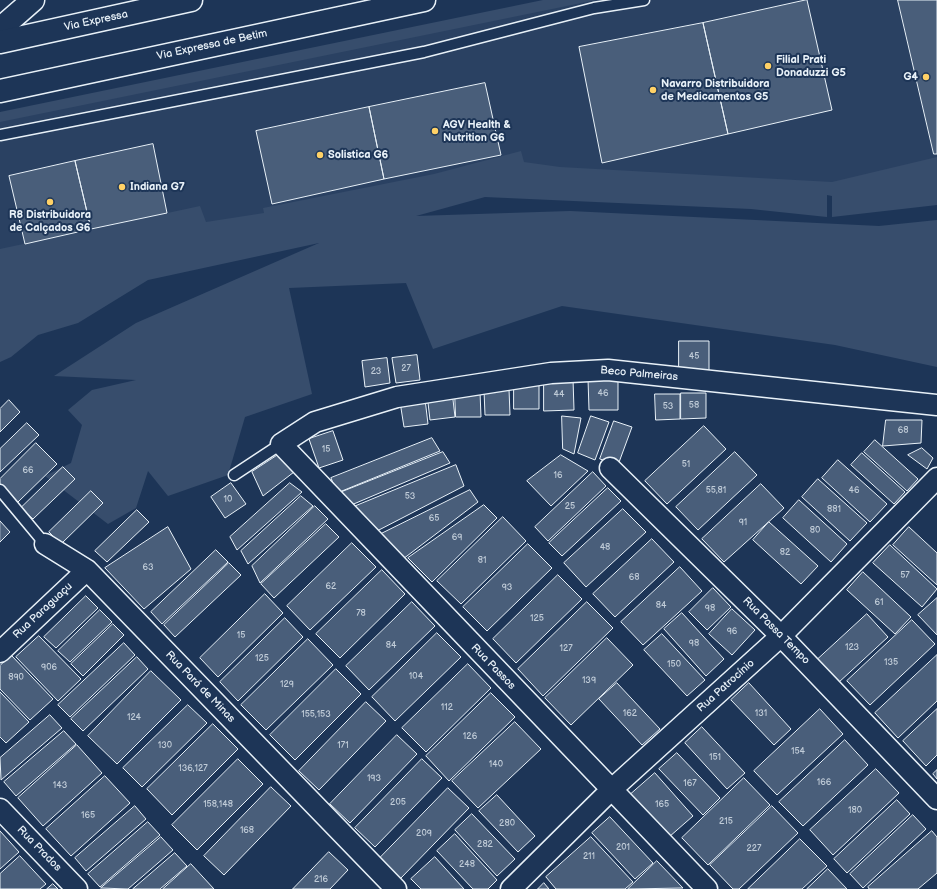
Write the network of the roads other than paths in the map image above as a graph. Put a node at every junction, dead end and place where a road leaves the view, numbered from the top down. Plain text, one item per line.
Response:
1 (34, 0) edge
2 (192, 0) edge
3 (424, 0) edge
4 (644, 0) edge
5 (0, 29) edge
6 (0, 42) edge
7 (0, 91) edge
8 (0, 135) edge
9 (937, 406) edge
10 (280, 444) junction
11 (610, 468) dead end
12 (234, 475) dead end
13 (937, 478) edge
14 (0, 490) edge
15 (45, 544) joint
16 (87, 570) junction
17 (781, 636) junction
18 (0, 652) edge
19 (611, 790) junction
20 (937, 799) edge
21 (0, 809) edge
22 (77, 889) edge
23 (396, 889) edge
24 (511, 889) edge
25 (707, 889) edge

1 - 5 main road
2 - 6 main road, Via Expressa
3 - 7 main road, Via Expressa de Betim
4 - 8 lane
9 - 10 street, Beco Palmeiras
10 - 12 lane
10 - 19 street, Rua Passos
11 - 17 street, Rua Passa Tempo
13 - 17 street, Rua Patrocínio
14 - 15 lane, Rua Pará de Minas
15 - 16 street, Rua Pará de Minas
16 - 18 street, Rua Paraguaçu
16 - 23 street, Rua Pará de Minas
17 - 19 street, Rua Patrocínio
17 - 20 street, Rua Passa Tempo
19 - 24 street, Rua Patrocínio
19 - 25 street, Rua Passos
21 - 22 street, Rua Prados

